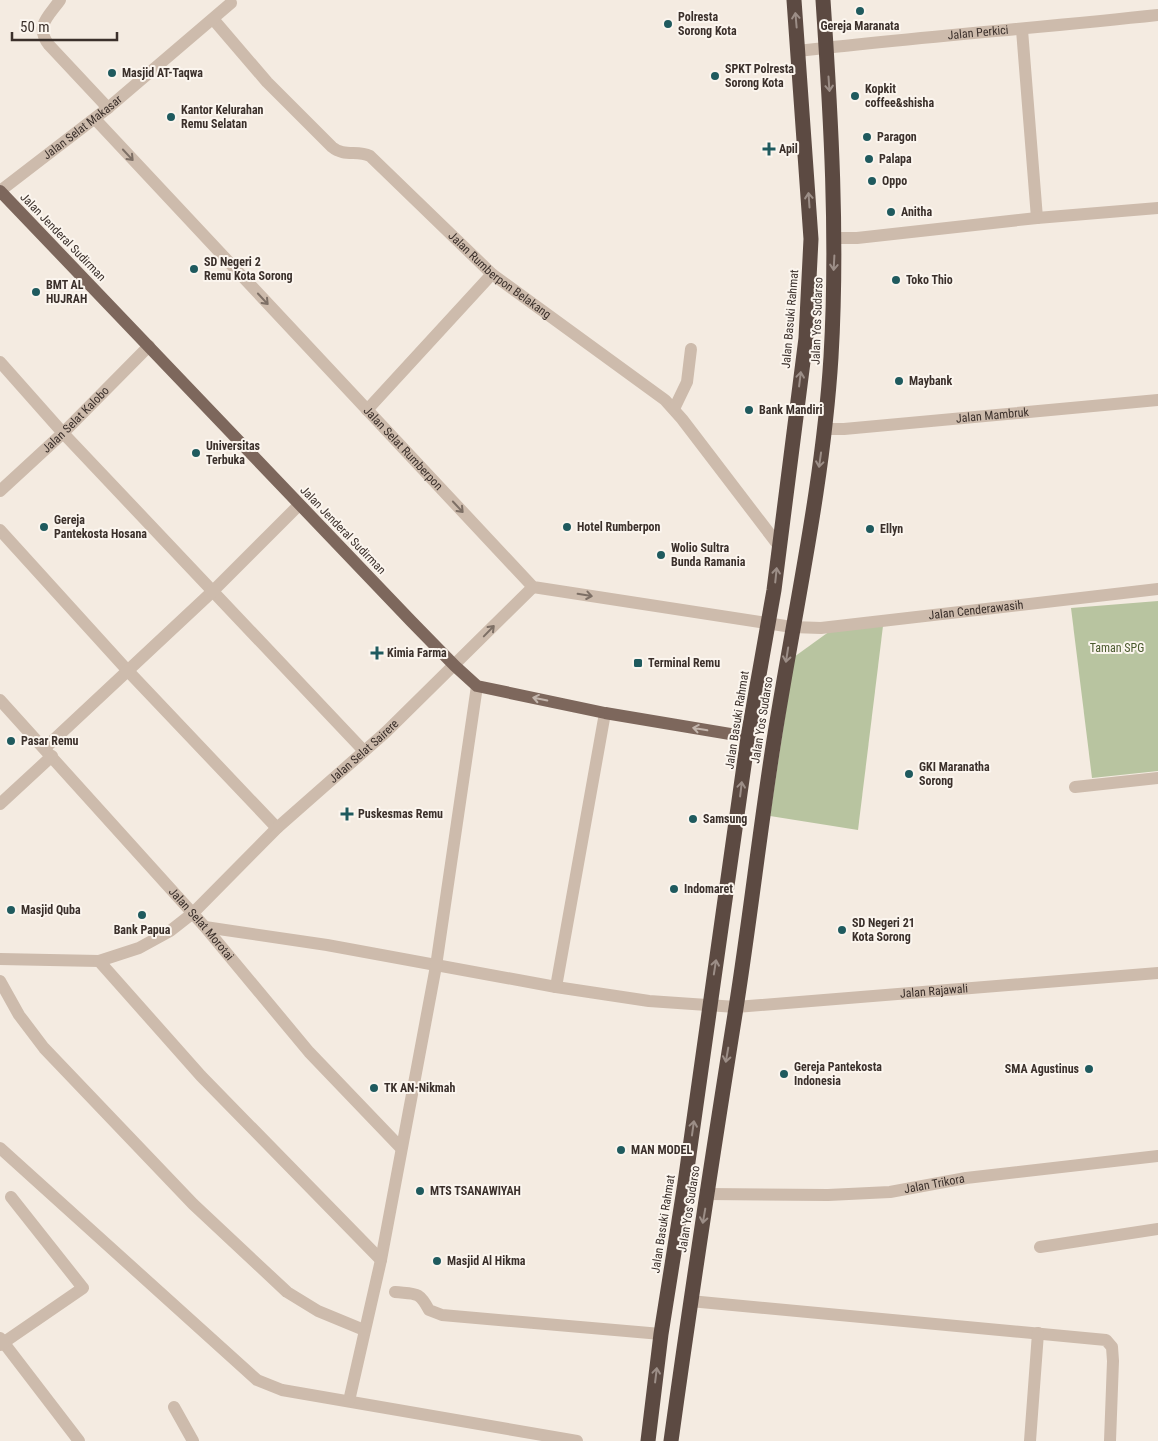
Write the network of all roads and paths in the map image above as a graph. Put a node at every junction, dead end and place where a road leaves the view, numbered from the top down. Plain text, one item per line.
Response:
1 (60, 0) edge
2 (214, 0) edge
3 (794, 0) edge
4 (824, 0) edge
5 (222, 11) junction
6 (1158, 15) edge
7 (1022, 30) junction
8 (827, 47) junction
9 (798, 51) junction
10 (108, 108) junction
11 (95, 119) junction
12 (0, 191) edge
13 (1158, 208) edge
14 (1037, 218) junction
15 (835, 238) junction
16 (492, 274) junction
17 (149, 346) junction
18 (692, 349) dead end
19 (0, 362) edge
20 (1158, 400) edge
21 (674, 409) junction
22 (367, 410) junction
23 (825, 429) junction
24 (63, 433) junction
25 (0, 491) edge
26 (300, 505) junction
27 (0, 530) edge
28 (779, 546) junction
29 (533, 586) junction
30 (1158, 589) edge
31 (213, 591) junction
32 (769, 623) junction
33 (792, 627) junction
34 (455, 666) junction
35 (128, 671) junction
36 (478, 686) junction
37 (0, 700) edge
38 (605, 713) junction
39 (748, 737) junction
40 (364, 751) junction
41 (49, 752) junction
42 (1158, 778) edge
43 (1076, 787) dead end
44 (0, 804) edge
45 (277, 828) junction
46 (193, 913) junction
47 (205, 927) junction
48 (0, 959) edge
49 (99, 961) junction
50 (436, 966) junction
51 (1158, 973) edge
52 (0, 981) edge
53 (556, 987) junction
54 (710, 1007) junction
55 (736, 1007) junction
56 (0, 1148) edge
57 (401, 1148) junction
58 (1158, 1156) edge
59 (707, 1194) junction
60 (11, 1197) dead end
61 (1158, 1229) edge
62 (1040, 1247) dead end
63 (381, 1260) junction
64 (395, 1292) dead end
65 (690, 1301) junction
66 (364, 1330) junction
67 (1038, 1332) junction
68 (661, 1334) junction
69 (1, 1342) edge
70 (349, 1401) junction
71 (653, 1406) junction
72 (174, 1407) dead end
73 (675, 1410) junction
74 (79, 1441) edge
75 (193, 1441) edge
76 (577, 1441) edge
77 (648, 1441) edge
78 (671, 1441) edge
79 (1030, 1441) edge
80 (1110, 1441) edge

1 - 10 street
2 - 5 street, Jalan Rumberpon Belakang
9 -> 3 highway, Jalan Basuki Rahmat
4 - 8 highway, Jalan Yos Sudarso
5 - 10 street, Jalan Selat Makasar
5 - 16 street, Jalan Rumberpon Belakang
6 - 7 street, Jalan Perkici
7 - 8 street, Jalan Perkici
7 - 14 street
8 - 9 street, Jalan Perkici
8 -> 15 highway, Jalan Yos Sudarso
28 -> 9 highway, Jalan Basuki Rahmat
10 - 11 street, Jalan Selat Makasar
11 - 12 street, Jalan Selat Makasar
11 -> 22 street, Jalan Selat Rumberpon
12 - 17 main road, Jalan Jenderal Sudirman
13 - 14 street
14 - 15 street
15 -> 23 highway, Jalan Yos Sudarso
16 - 21 street, Jalan Rumberpon Belakang
16 - 22 street
17 - 24 street, Jalan Selat Kalobo
17 - 26 main road, Jalan Jenderal Sudirman
18 - 21 street
19 - 24 street
20 - 23 street, Jalan Mambruk
21 - 28 street, Jalan Rumberpon Belakang
22 -> 29 street, Jalan Selat Rumberpon
23 -> 33 highway, Jalan Yos Sudarso
24 - 25 street, Jalan Selat Kalobo
24 - 31 street
26 - 31 street
26 - 34 main road, Jalan Jenderal Sudirman
27 - 35 street
32 -> 28 highway, Jalan Basuki Rahmat
29 -> 32 street
34 -> 29 street, Jalan Selat Sairere
30 - 33 street, Jalan Cenderawasih
31 - 35 street
31 - 40 street
32 - 33 street
32 - 39 highway, Jalan Basuki Rahmat
33 -> 55 highway, Jalan Yos Sudarso
34 - 36 main road, Jalan Jenderal Sudirman
34 - 40 street, Jalan Selat Sairere
35 - 41 street
35 - 45 street
38 -> 36 main road, Jalan Jenderal Sudirman
36 - 50 street
37 - 41 street, Jalan Selat Morotai
39 -> 38 main road, Jalan Jenderal Sudirman
38 - 53 street
54 -> 39 highway, Jalan Basuki Rahmat
40 - 45 street, Jalan Selat Sairere
41 - 44 street
41 - 46 street, Jalan Selat Morotai
42 - 43 street
45 - 46 street, Jalan Selat Sairere
46 - 47 street, Jalan Selat Morotai
46 - 49 street, Jalan Selat Sairere
47 - 50 street, Jalan Rajawali
47 - 57 street, Jalan Selat Morotai
48 - 49 street
49 - 63 street
50 - 53 street, Jalan Rajawali
50 - 57 street
51 - 55 street, Jalan Rajawali
52 - 66 street
53 - 54 street, Jalan Rajawali
54 - 55 street, Jalan Rajawali
68 -> 54 highway, Jalan Basuki Rahmat
55 -> 59 highway, Jalan Yos Sudarso
56 - 70 street
57 - 63 street
58 - 59 street, Jalan Trikora
59 -> 65 highway, Jalan Yos Sudarso
60 - 69 street
61 - 62 street
63 - 66 street
64 - 68 street
65 - 67 street
65 - 73 highway, Jalan Yos Sudarso
66 - 70 street
67 - 79 street
67 - 80 street
71 -> 68 highway, Jalan Basuki Rahmat
69 - 74 street
70 - 76 street
71 - 73 highway
71 - 77 highway, Jalan Basuki Rahmat
72 - 75 street
73 - 78 highway, Jalan Yos Sudarso

